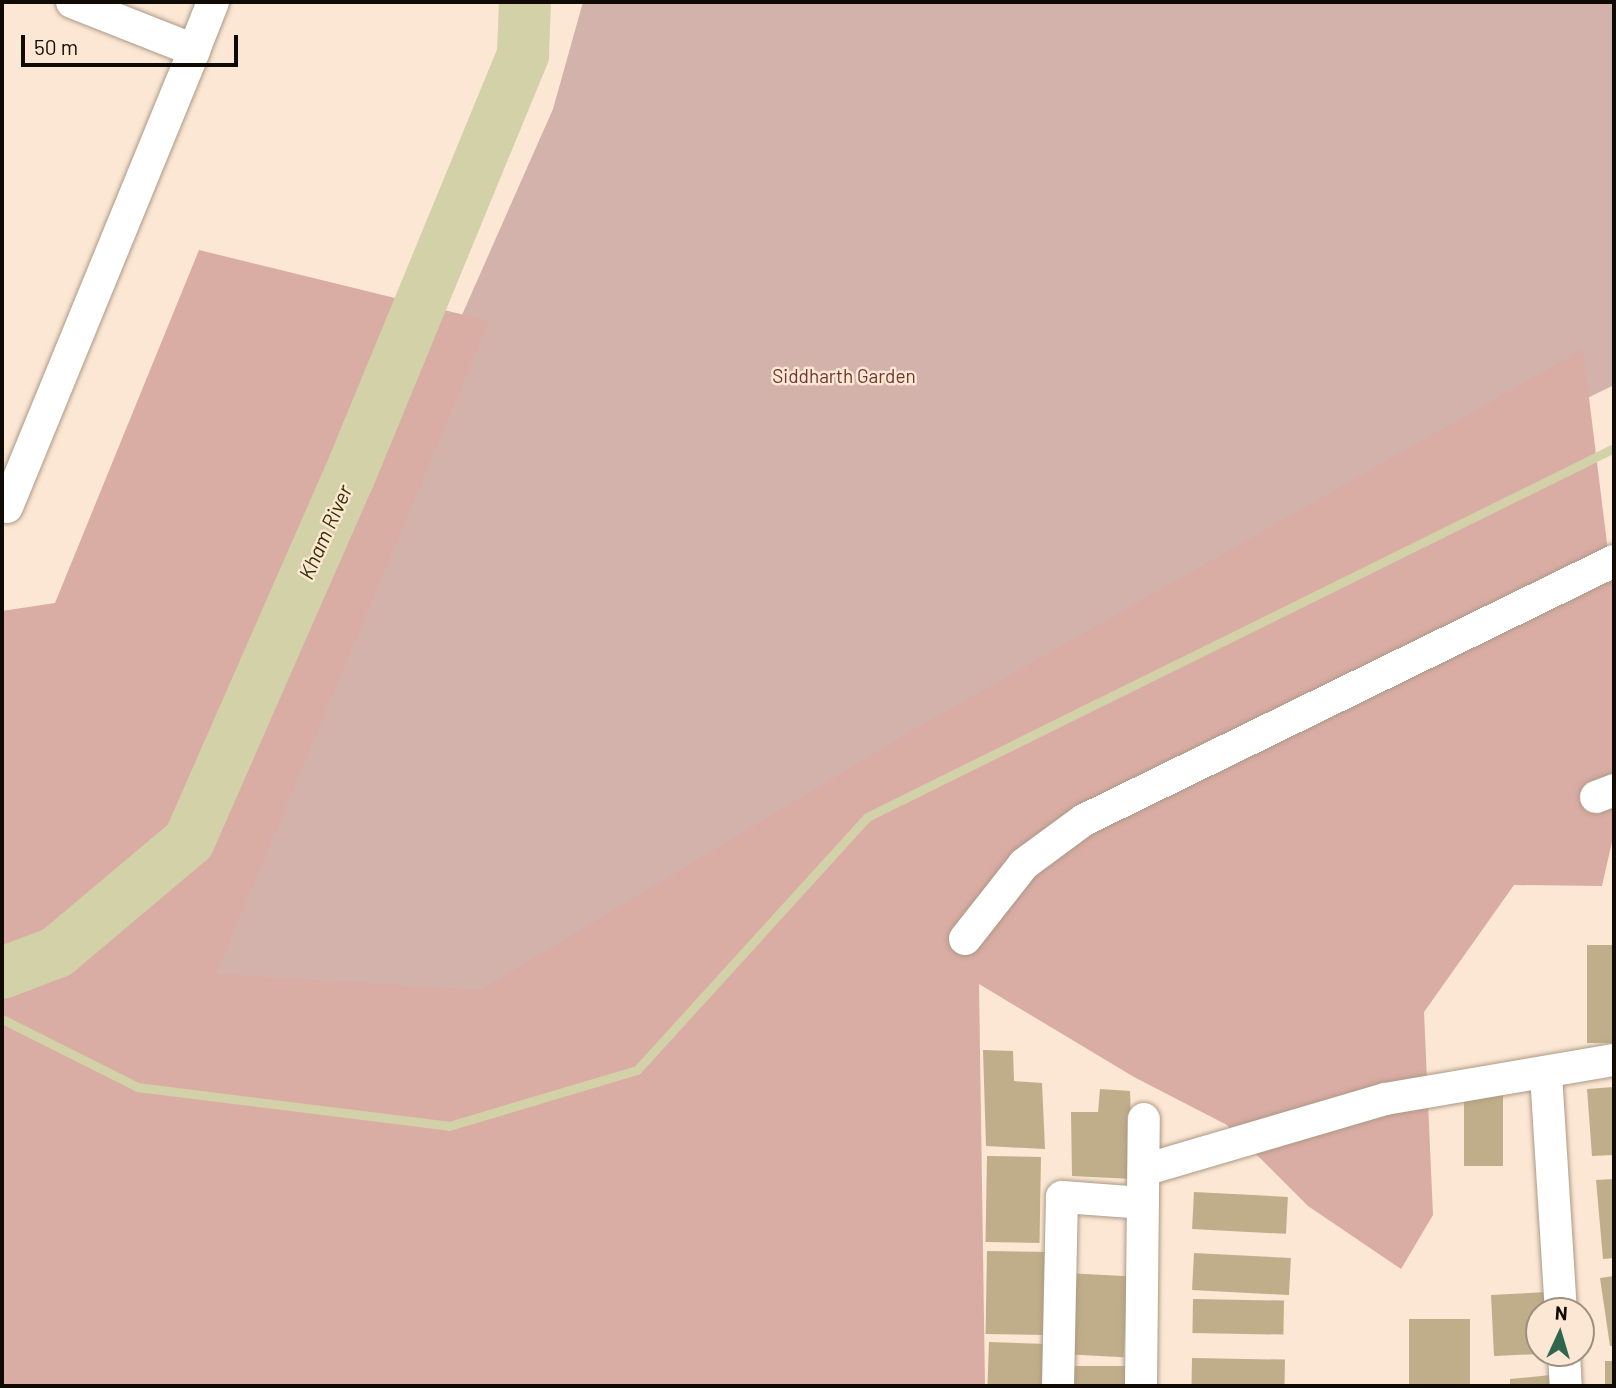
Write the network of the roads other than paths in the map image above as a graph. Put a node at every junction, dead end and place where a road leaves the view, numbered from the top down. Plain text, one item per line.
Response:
1 (72, 2) edge
2 (213, 2) edge
3 (194, 50) junction
4 (7, 507) dead end
5 (1614, 561) edge
6 (965, 939) dead end
7 (1614, 1060) edge
8 (1546, 1074) junction
9 (1144, 1119) dead end
10 (1144, 1170) junction
11 (1143, 1203) junction
12 (1560, 1297) edge
13 (1565, 1367) edge
14 (1058, 1386) edge
15 (1141, 1386) edge
16 (1566, 1386) edge

1 - 3 street
2 - 3 street
3 - 4 street
5 - 6 street
7 - 8 street
8 - 10 street
8 - 12 street
9 - 10 street
10 - 11 street
11 - 14 street
11 - 15 street
13 - 16 street

